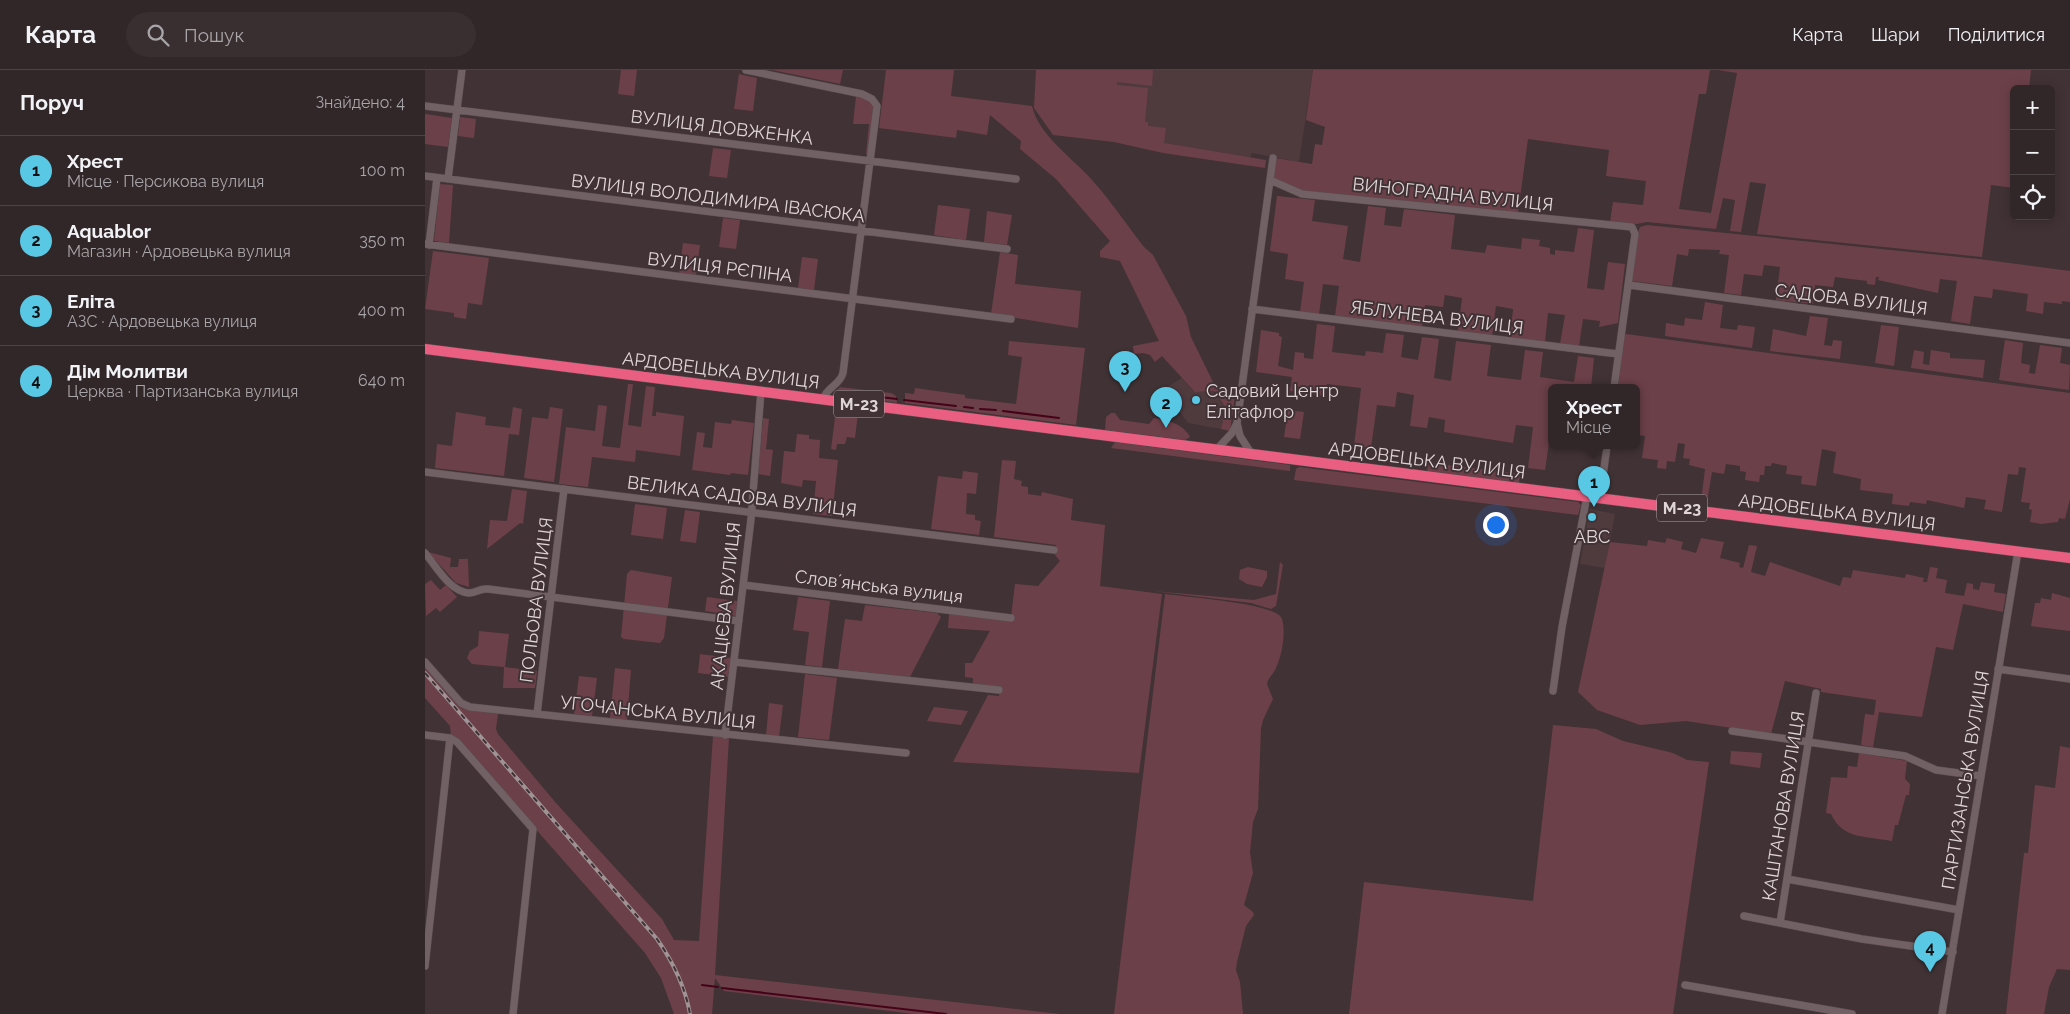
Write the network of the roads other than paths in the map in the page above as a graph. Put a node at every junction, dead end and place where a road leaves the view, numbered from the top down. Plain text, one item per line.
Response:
1 (462, 70) edge
2 (746, 70) edge
3 (425, 106) edge
4 (457, 110) junction
5 (1273, 158) dead end
6 (870, 160) junction
7 (425, 176) edge
8 (437, 178) junction
9 (448, 179) junction
10 (1016, 179) dead end
11 (1270, 180) junction
12 (861, 231) junction
13 (427, 245) edge
14 (1007, 249) dead end
15 (1629, 285) junction
16 (853, 299) junction
17 (1254, 309) junction
18 (1011, 319) dead end
19 (2070, 343) edge
20 (425, 349) edge
21 (1619, 354) junction
22 (1615, 384) edge
23 (761, 391) junction
24 (823, 399) junction
25 (1237, 423) junction
26 (1217, 449) junction
27 (1607, 449) edge
28 (1251, 453) junction
29 (425, 472) edge
30 (564, 489) junction
31 (1587, 496) junction
32 (1600, 498) junction
33 (750, 512) junction
34 (1054, 550) dead end
35 (2018, 551) junction
36 (425, 553) edge
37 (2070, 558) edge
38 (744, 585) junction
39 (551, 597) junction
40 (1011, 618) dead end
41 (739, 621) junction
42 (425, 662) edge
43 (735, 662) junction
44 (1998, 669) junction
45 (2070, 679) edge
46 (999, 690) dead end
47 (1553, 691) dead end
48 (1816, 693) dead end
49 (537, 714) junction
50 (1732, 731) dead end
51 (725, 734) junction
52 (425, 735) edge
53 (448, 737) junction
54 (1808, 742) junction
55 (906, 753) dead end
56 (1981, 776) junction
57 (1787, 880) junction
58 (1959, 910) junction
59 (1744, 916) dead end
60 (1780, 923) junction
61 (1953, 952) junction
62 (425, 966) edge
63 (1685, 985) dead end
64 (513, 1014) edge
65 (1852, 1014) edge
66 (1942, 1014) edge

1 - 4 street
2 - 6 street
3 - 4 street, ВУЛИЦЯ ДОВЖЕНКА
4 - 6 street, ВУЛИЦЯ ДОВЖЕНКА
4 - 9 street
5 - 11 street
6 - 10 street, ВУЛИЦЯ ДОВЖЕНКА
6 - 12 street
7 - 8 street, ВУЛИЦЯ ВОЛОДИМИРА ІВАСЮКА
8 - 9 street, ВУЛИЦЯ ВОЛОДИМИРА ІВАСЮКА
8 - 13 street
9 - 12 street, ВУЛИЦЯ ВОЛОДИМИРА ІВАСЮКА
11 - 15 street, ВИНОГРАДНА ВУЛИЦЯ
11 - 17 street
12 - 14 street, ВУЛИЦЯ ВОЛОДИМИРА ІВАСЮКА
12 - 16 street
13 - 16 street, ВУЛИЦЯ РЄПІНА
15 - 19 street, САДОВА ВУЛИЦЯ
15 - 21 street
16 - 18 street, ВУЛИЦЯ РЄПІНА
16 - 24 street
17 - 21 street, ЯБЛУНЕВА ВУЛИЦЯ
17 - 25 street
20 - 23 highway, АРДОВЕЦЬКА ВУЛИЦЯ / М-23
21 - 22 street
23 - 24 highway, АРДОВЕЦЬКА ВУЛИЦЯ / М-23
23 - 33 street, АКАЦІЄВА ВУЛИЦЯ
24 - 26 highway, АРДОВЕЦЬКА ВУЛИЦЯ / М-23
25 - 26 street
25 - 28 street
26 - 28 highway, АРДОВЕЦЬКА ВУЛИЦЯ / М-23
27 - 32 street
28 - 31 highway, АРДОВЕЦЬКА ВУЛИЦЯ / М-23
29 - 30 street, ВЕЛИКА САДОВА ВУЛИЦЯ
30 - 33 street, ВЕЛИКА САДОВА ВУЛИЦЯ
30 - 39 street, ПОЛЬОВА ВУЛИЦЯ
31 - 32 highway, АРДОВЕЦЬКА ВУЛИЦЯ / М-23
31 - 47 street
32 - 35 highway, АРДОВЕЦЬКА ВУЛИЦЯ / М-23
33 - 34 street, ВЕЛИКА САДОВА ВУЛИЦЯ
33 - 38 street, АКАЦІЄВА ВУЛИЦЯ
35 - 37 highway, АРДОВЕЦЬКА ВУЛИЦЯ / М-23
35 - 44 street, ПАРТИЗАНСЬКА ВУЛИЦЯ
36 - 39 street
38 - 40 street, Словʼянська вулиця
38 - 41 street, АКАЦІЄВА ВУЛИЦЯ
39 - 41 street
39 - 49 street, ПОЛЬОВА ВУЛИЦЯ
41 - 43 street, АКАЦІЄВА ВУЛИЦЯ
42 - 49 street, УГОЧАНСЬКА ВУЛИЦЯ
43 - 46 street
43 - 51 street, АКАЦІЄВА ВУЛИЦЯ
44 - 45 street
44 - 56 street, ПАРТИЗАНСЬКА ВУЛИЦЯ
48 - 54 street, КАШТАНОВА ВУЛИЦЯ
49 - 51 street, УГОЧАНСЬКА ВУЛИЦЯ
50 - 54 street
51 - 55 street, УГОЧАНСЬКА ВУЛИЦЯ
52 - 53 street
53 - 62 street
53 - 64 street
54 - 56 street
54 - 57 street, КАШТАНОВА ВУЛИЦЯ
56 - 58 street, ПАРТИЗАНСЬКА ВУЛИЦЯ
57 - 58 street
57 - 60 street, КАШТАНОВА ВУЛИЦЯ
58 - 61 street, ПАРТИЗАНСЬКА ВУЛИЦЯ
59 - 60 street, КАШТАНОВА ВУЛИЦЯ
60 - 61 street, КАШТАНОВА ВУЛИЦЯ
61 - 66 street, ПАРТИЗАНСЬКА ВУЛИЦЯ
63 - 65 street

